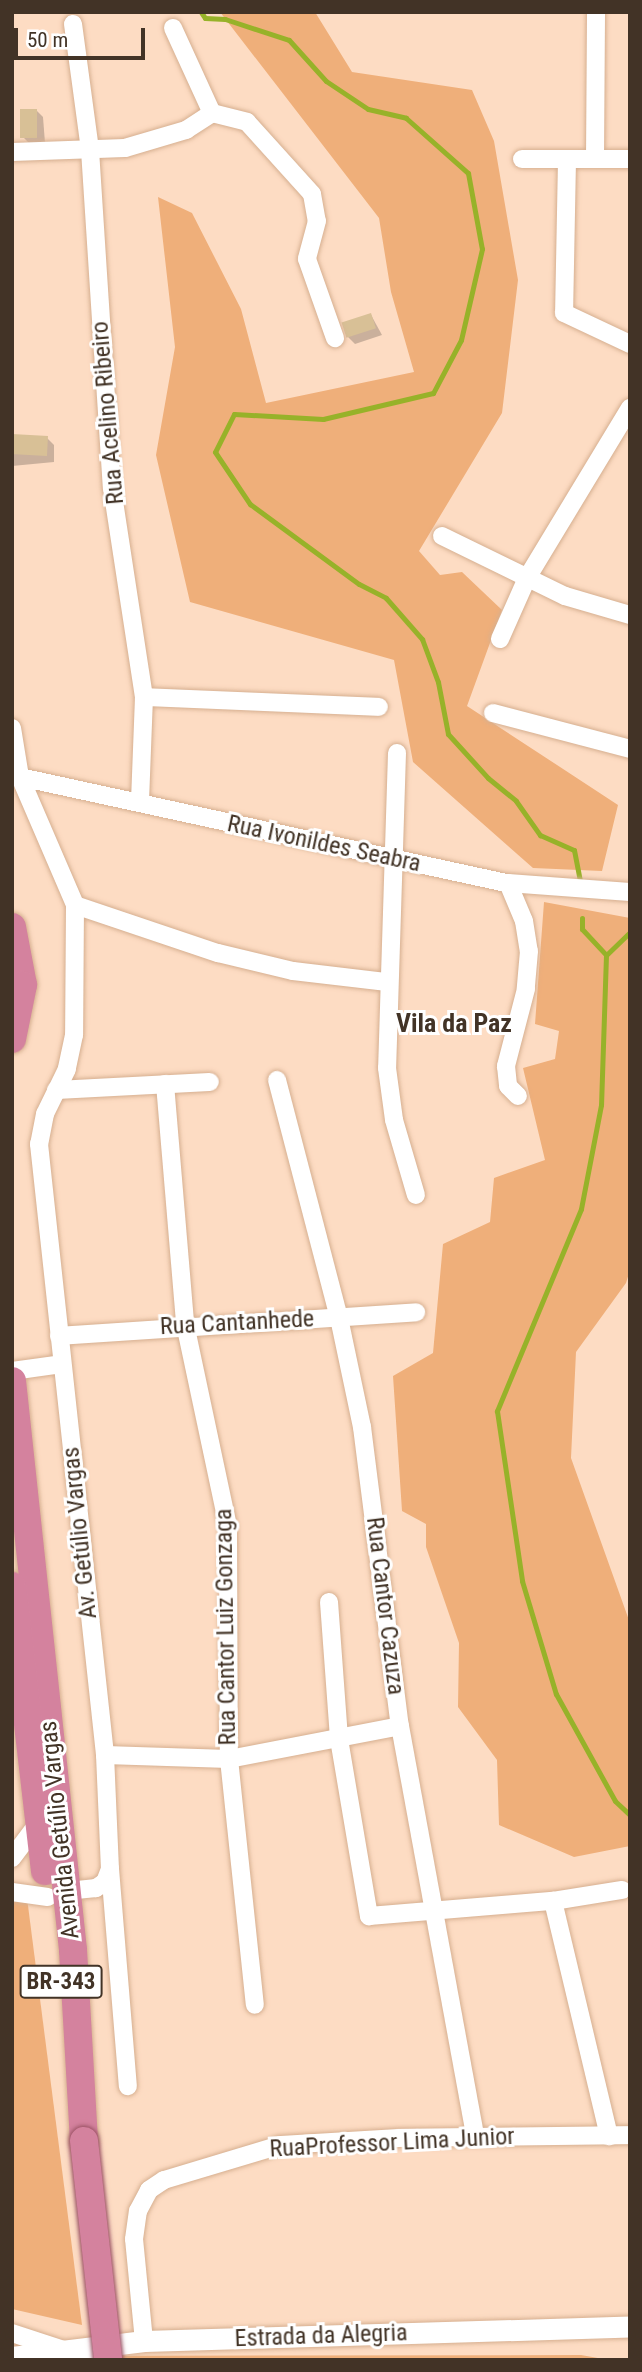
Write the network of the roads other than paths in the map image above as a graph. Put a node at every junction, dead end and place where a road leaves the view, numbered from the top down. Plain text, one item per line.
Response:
1 (596, 12) edge
2 (73, 24) dead end
3 (173, 28) dead end
4 (212, 113) junction
5 (90, 150) junction
6 (12, 152) edge
7 (522, 159) dead end
8 (595, 159) junction
9 (630, 159) edge
10 (567, 160) junction
11 (335, 338) dead end
12 (630, 344) edge
13 (629, 410) edge
14 (442, 536) dead end
15 (527, 579) junction
16 (630, 615) edge
17 (500, 639) dead end
18 (144, 697) junction
19 (379, 708) dead end
20 (493, 713) dead end
21 (12, 728) edge
22 (630, 749) edge
23 (397, 754) dead end
24 (20, 777) junction
25 (140, 803) junction
26 (391, 859) junction
27 (508, 883) junction
28 (630, 892) edge
29 (75, 905) junction
30 (12, 927) edge
31 (387, 982) junction
32 (12, 1039) edge
33 (277, 1080) dead end
34 (210, 1082) dead end
35 (165, 1084) junction
36 (56, 1090) junction
37 (518, 1096) dead end
38 (416, 1195) dead end
39 (416, 1312) dead end
40 (339, 1318) junction
41 (186, 1324) junction
42 (59, 1336) junction
43 (62, 1364) junction
44 (12, 1371) edge
45 (12, 1381) edge
46 (13, 1595) edge
47 (329, 1602) dead end
48 (400, 1726) junction
49 (339, 1739) junction
50 (105, 1755) junction
51 (229, 1759) junction
52 (39, 1822) junction
53 (12, 1858) edge
54 (110, 1869) junction
55 (622, 1890) dead end
56 (12, 1892) edge
57 (57, 1894) junction
58 (553, 1901) junction
59 (437, 1908) junction
60 (254, 2005) dead end
61 (128, 2086) dead end
62 (630, 2135) edge
63 (475, 2136) junction
64 (609, 2136) junction
65 (630, 2327) edge
66 (12, 2333) edge
67 (144, 2341) junction
68 (61, 2349) junction
69 (12, 2357) edge
70 (108, 2360) edge

1 - 8 street
2 - 5 street, Rua Acelino Ribeiro
3 - 4 street
4 - 5 street
4 - 11 street
5 - 6 street
5 - 18 street, Rua Acelino Ribeiro
7 - 10 street
8 - 9 street
8 - 10 street
10 - 12 street
13 - 15 street
14 - 15 street
15 - 16 street
15 - 17 street
18 - 19 street
18 - 25 street, Rua Acelino Ribeiro
20 - 22 street
21 - 24 street
23 - 26 street
24 - 25 street, Rua Ivonildes Seabra
24 - 29 street
25 - 26 street, Rua Ivonildes Seabra
26 - 27 street, Rua Ivonildes Seabra
26 - 31 street
27 - 28 street, Rua Ivonildes Seabra
27 - 37 street
29 - 31 street
29 - 36 street
30 - 32 highway
31 - 38 street
33 - 40 street, Rua Cantor Cazuza
34 - 35 street
35 - 36 street
35 - 41 street, Rua Cantor Luiz Gonzaga
36 - 42 street, Av. Getúlio Vargas
39 - 40 street, Rua Cantanhede
40 - 41 street, Rua Cantanhede
40 - 48 street, Rua Cantor Cazuza
41 - 42 street, Rua Cantanhede
41 - 51 street, Rua Cantor Luiz Gonzaga
42 - 43 street, Av. Getúlio Vargas
43 - 44 street
43 - 50 street, Av. Getúlio Vargas
45 - 57 highway, Avenida Getúlio Vargas / BR-343
46 - 52 highway, Avenida Getúlio Vargas / BR-343
47 - 49 street
48 - 49 street
48 - 59 street, Rua Cantor Cazuza
49 - 51 street
49 - 59 street
50 - 51 street
50 - 54 street, Av. Getúlio Vargas
51 - 60 street, Rua Cantor Luiz Gonzaga
52 - 53 street
52 - 57 highway, Avenida Getúlio Vargas / BR-343
54 - 57 street
54 - 61 street, Av. Getúlio Vargas
55 - 58 street
56 - 57 street
57 - 70 highway, Avenida Getúlio Vargas / BR-343, bridge
58 - 59 street
58 - 64 street
59 - 63 street, Rua Cantor Cazuza
62 - 64 street, RuaProfessor Lima Junior
63 - 64 street, RuaProfessor Lima Junior
63 - 67 street, RuaProfessor Lima Junior
65 - 67 street, Estrada da Alegria
66 - 68 street
67 - 68 street, Estrada da Alegria
68 - 69 street, Estrada da Alegria

